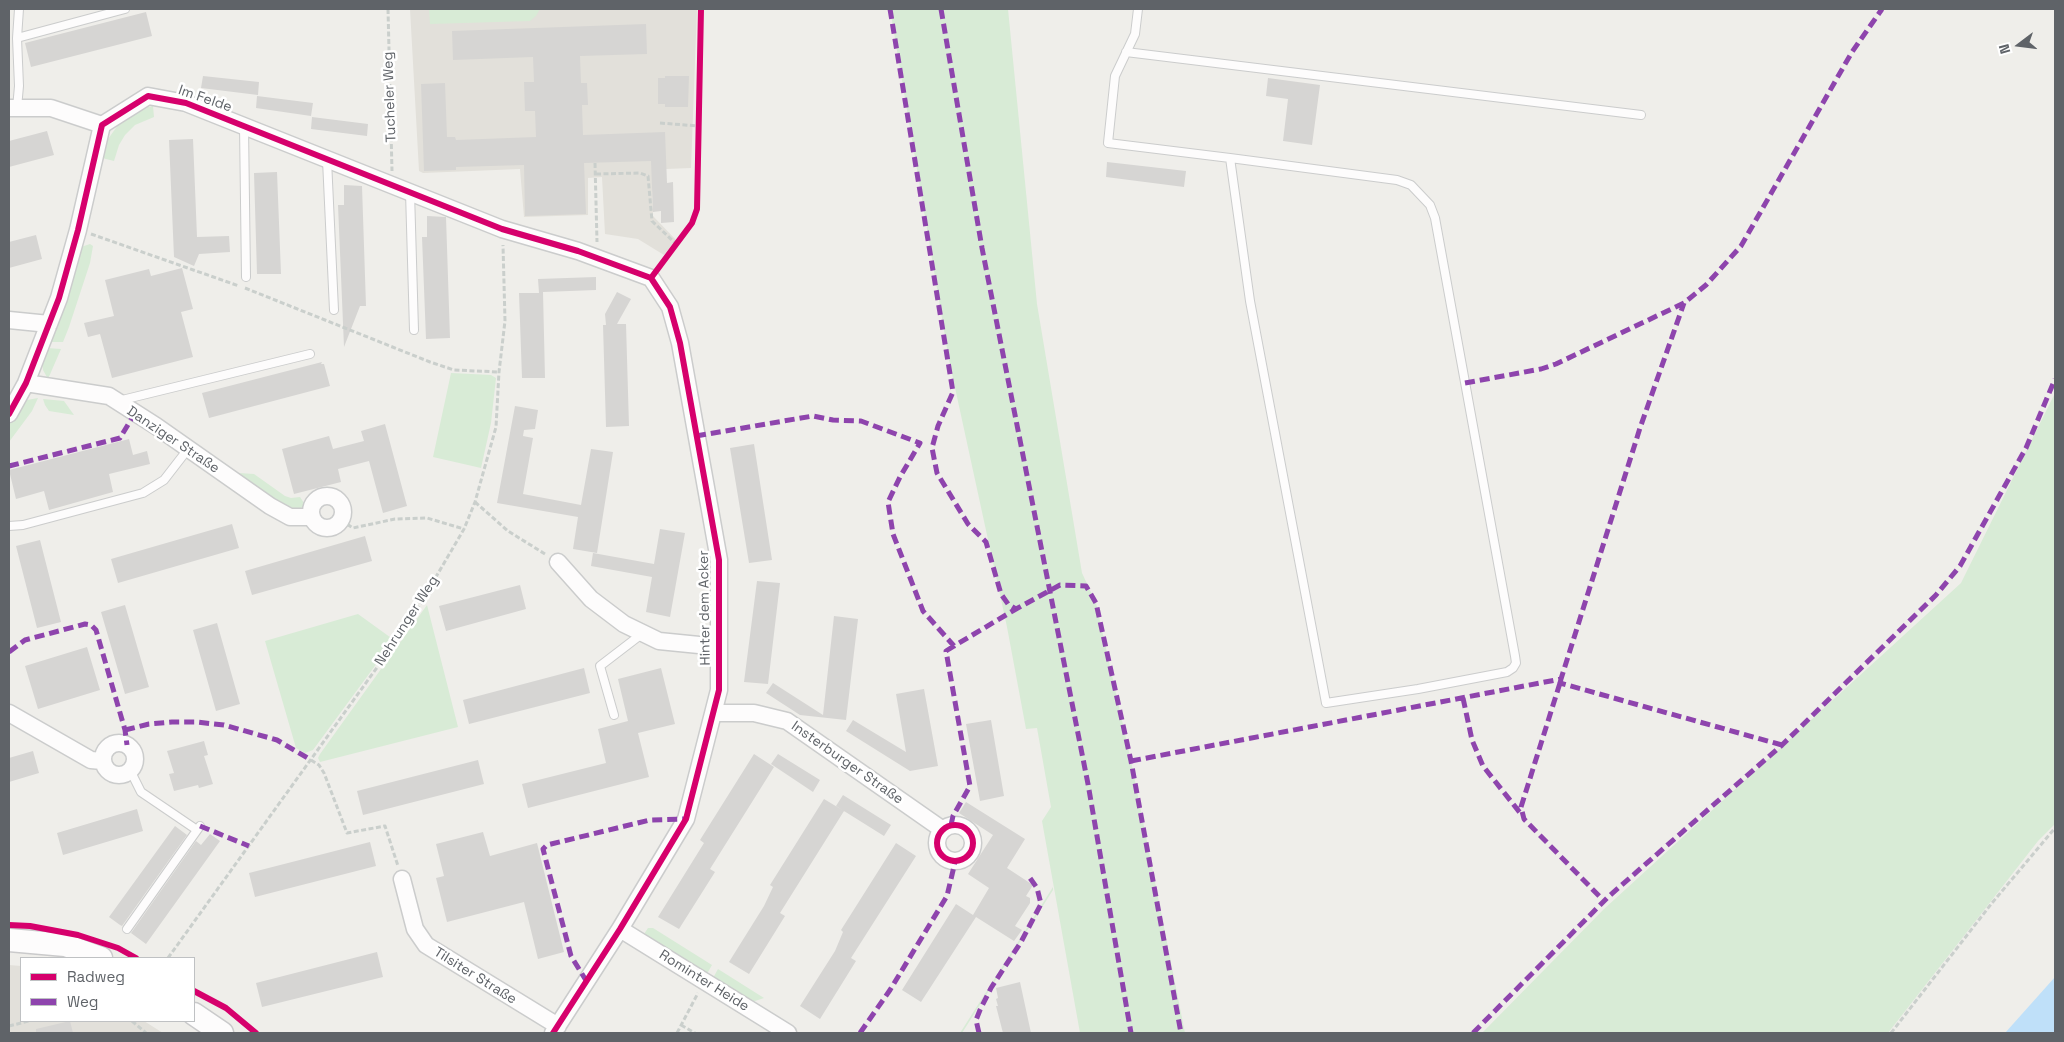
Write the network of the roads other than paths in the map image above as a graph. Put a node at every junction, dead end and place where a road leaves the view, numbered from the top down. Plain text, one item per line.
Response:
1 (19, 9) edge
2 (125, 9) edge
3 (1138, 9) edge
4 (16, 38) junction
5 (1126, 52) junction
6 (13, 108) edge
7 (1641, 115) dead end
8 (102, 126) junction
9 (244, 126) junction
10 (1230, 158) junction
11 (327, 159) junction
12 (410, 192) junction
13 (502, 229) joint
14 (246, 277) dead end
15 (334, 310) dead end
16 (9, 320) edge
17 (49, 324) junction
18 (414, 330) dead end
19 (310, 354) dead end
20 (26, 383) junction
21 (116, 401) junction
22 (9, 414) edge
23 (188, 449) junction
24 (312, 517) junction
25 (9, 526) edge
26 (558, 562) road end
27 (643, 633) junction
28 (719, 647) junction
29 (9, 713) edge
30 (715, 713) junction
31 (614, 715) dead end
32 (102, 761) junction
33 (130, 770) junction
34 (943, 830) dead end
35 (402, 879) road end
36 (127, 929) dead end
37 (620, 929) junction
38 (9, 940) edge
39 (98, 957) edge
40 (195, 1015) edge
41 (555, 1030) edge
42 (222, 1033) edge
43 (788, 1033) edge

1 - 4 lane
2 - 4 lane
3 - 5 lane
4 - 6 lane
5 - 7 lane
5 - 10 lane
6 - 8 street
8 - 9 street, Im Felde
8 - 17 street
9 - 11 street, Im Felde
9 - 14 lane
10 - 10 lane
11 - 12 street, Im Felde
11 - 15 lane
12 - 13 street, Im Felde
12 - 18 lane
13 - 28 street, Hinter dem Acker
16 - 17 street
17 - 20 street
19 - 21 lane
20 - 21 street, Danziger Straße
20 - 22 street
21 - 23 street, Danziger Straße
23 - 24 street, Danziger Straße
23 - 25 lane
24 - 24 street, Danziger Straße
26 - 27 street
27 - 28 street
27 - 31 lane
28 - 30 street, Hinter dem Acker
29 - 32 street
30 - 34 street, Insterburger Straße
30 - 37 street, Hinter dem Acker
32 - 33 street
32 - 33 street
33 - 36 lane
35 - 41 street, Tilsiter Straße
37 - 41 street, Hinter dem Acker
37 - 43 street, Rominter Heide
38 - 39 street
40 - 42 street

